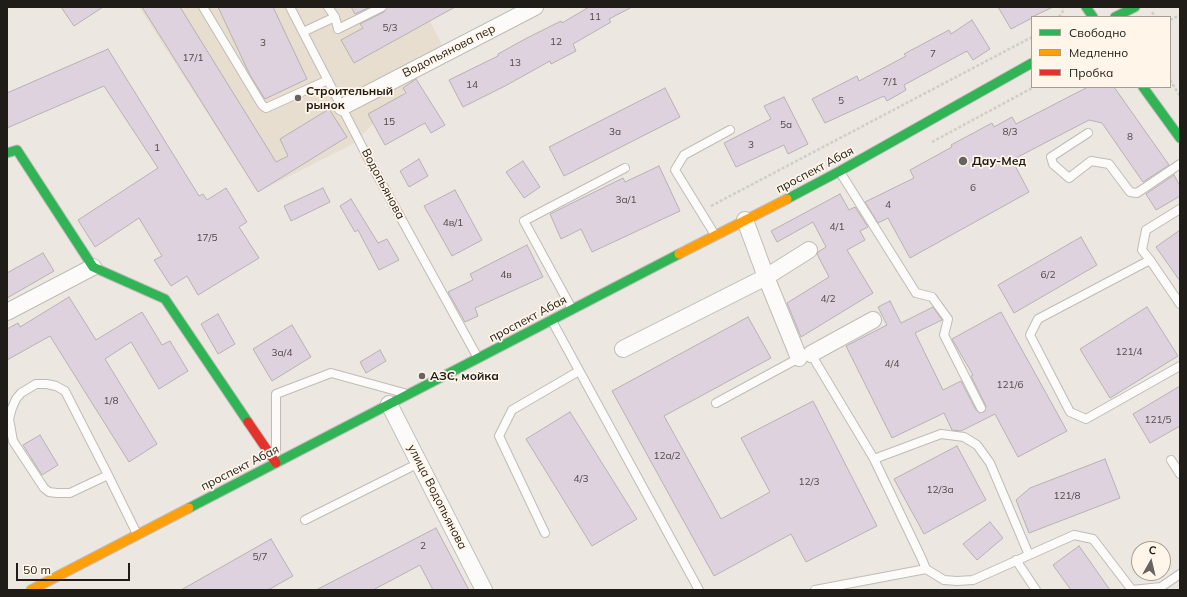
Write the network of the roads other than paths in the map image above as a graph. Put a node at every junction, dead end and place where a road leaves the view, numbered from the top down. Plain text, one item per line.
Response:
1 (203, 7) edge
2 (290, 7) edge
3 (328, 7) edge
4 (382, 7) edge
5 (535, 7) edge
6 (1086, 7) edge
7 (1134, 7) edge
8 (1092, 16) edge
9 (1117, 16) edge
10 (335, 17) junction
11 (303, 32) junction
12 (1031, 64) edge
13 (328, 80) junction
14 (1144, 88) edge
15 (342, 107) junction
16 (730, 130) dead end
17 (1088, 133) dead end
18 (1180, 138) edge
19 (7, 153) edge
20 (1180, 164) edge
21 (625, 168) dead end
22 (840, 171) junction
23 (1180, 209) edge
24 (745, 220) junction
25 (715, 235) junction
26 (810, 250) dead end
27 (1150, 260) junction
28 (93, 267) junction
29 (766, 277) junction
30 (1180, 304) edge
31 (572, 310) junction
32 (7, 312) edge
33 (552, 320) junction
34 (873, 320) dead end
35 (623, 349) dead end
36 (805, 356) junction
37 (478, 359) junction
38 (1180, 366) edge
39 (579, 371) junction
40 (409, 394) junction
41 (716, 403) dead end
42 (389, 404) junction
43 (981, 408) dead end
44 (874, 460) junction
45 (1171, 460) dead end
46 (276, 463) junction
47 (420, 463) junction
48 (1180, 474) edge
49 (108, 475) junction
50 (305, 520) dead end
51 (545, 533) dead end
52 (138, 534) junction
53 (1029, 555) junction
54 (1016, 560) junction
55 (926, 569) junction
56 (1180, 574) edge
57 (31, 590) edge
58 (484, 590) edge
59 (699, 590) edge
60 (815, 590) edge
61 (1036, 590) edge

1 - 13 lane
2 - 11 lane, Водопьянова
3 - 10 lane
4 - 10 lane
5 - 15 street, Водопьянова пер
6 - 8 main road
7 - 9 main road
10 - 11 lane
11 - 13 lane, Водопьянова
12 - 22 main road, проспект Абая
13 - 15 lane, Водопьянова
14 - 18 main road
15 - 37 lane, Водопьянова
16 - 25 lane
17 - 20 lane
19 - 28 main road
21 - 31 lane
22 - 24 main road, проспект Абая
22 - 43 lane
23 - 27 lane
24 - 25 main road, проспект Абая
24 - 29 street
25 - 31 main road, проспект Абая
26 - 29 street
27 - 30 lane
27 - 38 lane
28 - 32 street
28 - 46 main road
29 - 35 street
29 - 36 street
31 - 33 main road, проспект Абая
33 - 37 main road, проспект Абая
33 - 39 lane
34 - 36 street
36 - 41 lane
36 - 44 lane
37 - 40 main road, проспект Абая
39 - 51 lane
39 - 59 lane
40 - 42 main road, проспект Абая
40 - 46 lane
42 - 46 main road, проспект Абая
42 - 47 street, улица Водопьянова
44 - 53 lane
44 - 55 lane
45 - 48 lane
46 - 52 main road, проспект Абая
47 - 50 lane
47 - 58 street, улица Водопьянова
49 - 49 lane
49 - 52 lane
52 - 57 main road, проспект Абая
53 - 54 lane
53 - 56 lane
54 - 55 lane
54 - 61 lane
55 - 60 lane

